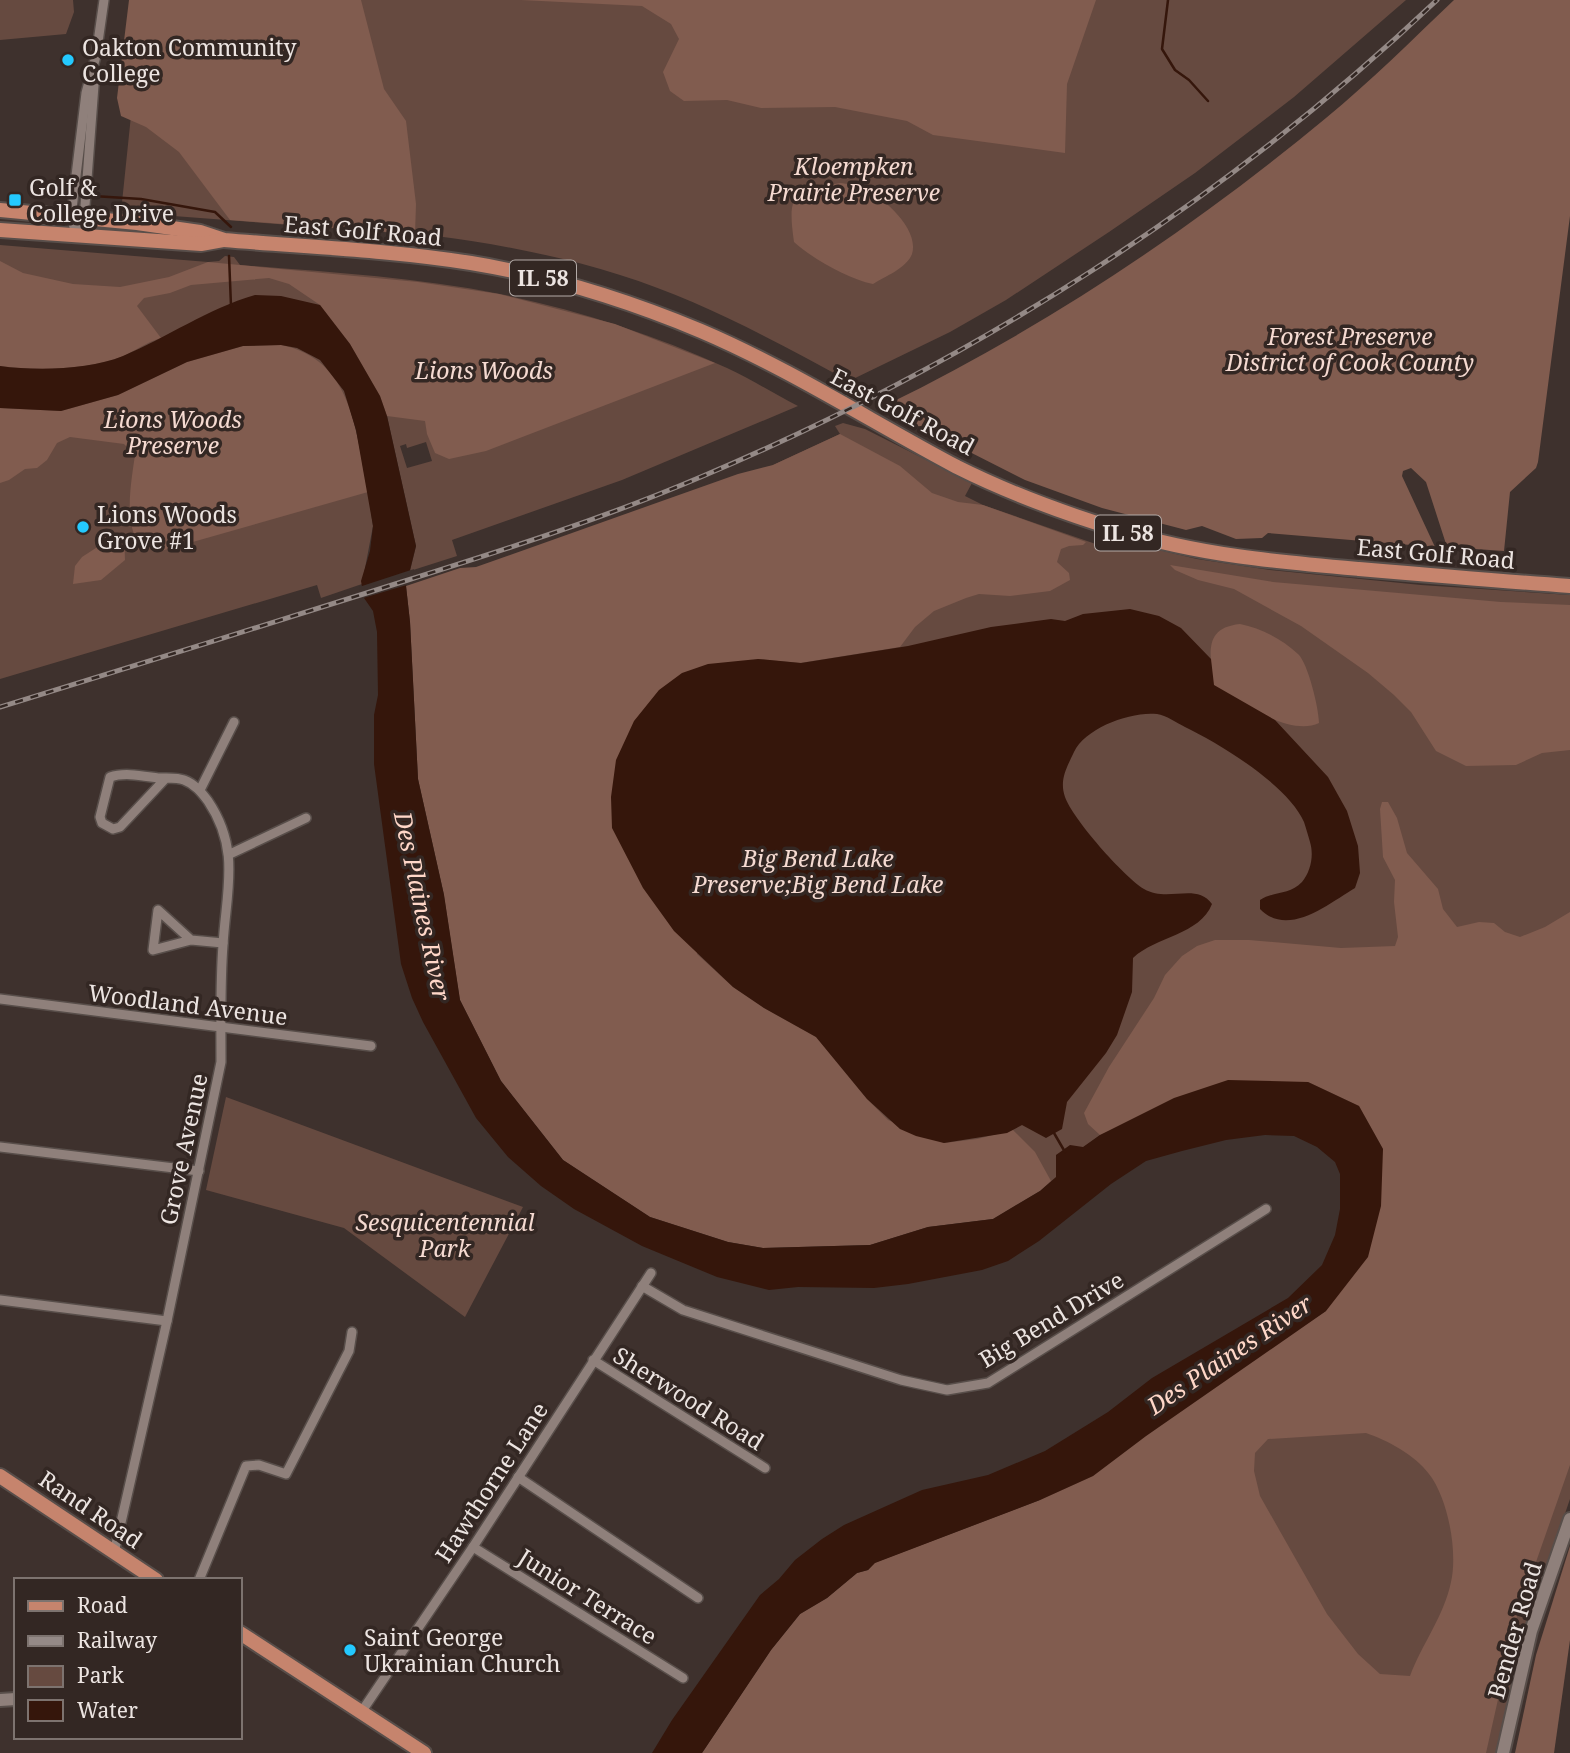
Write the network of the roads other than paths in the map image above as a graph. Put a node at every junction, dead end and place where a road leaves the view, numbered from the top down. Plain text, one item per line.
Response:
1 (104, 0) edge
2 (0, 210) edge
3 (78, 218) junction
4 (0, 230) edge
5 (77, 237) junction
6 (225, 240) junction
7 (1570, 586) edge
8 (234, 722) dead end
9 (166, 778) junction
10 (200, 790) junction
11 (306, 818) dead end
12 (230, 854) junction
13 (191, 940) junction
14 (223, 943) junction
15 (0, 999) edge
16 (219, 1027) junction
17 (371, 1046) dead end
18 (0, 1147) edge
19 (199, 1171) junction
20 (1266, 1209) dead end
21 (651, 1273) dead end
22 (642, 1286) junction
23 (0, 1300) edge
24 (167, 1321) junction
25 (352, 1332) dead end
26 (593, 1360) junction
27 (765, 1468) dead end
28 (0, 1476) edge
29 (517, 1478) junction
30 (1570, 1519) edge
31 (473, 1548) junction
32 (114, 1553) junction
33 (153, 1578) edge
34 (200, 1578) edge
35 (698, 1598) dead end
36 (242, 1634) edge
37 (683, 1678) dead end
38 (362, 1710) junction
39 (424, 1753) edge
40 (1503, 1753) edge

1 - 3 street
2 - 3 main road, East Golf Road / IL 58
3 - 5 street
3 - 6 main road, East Golf Road / IL 58
4 - 5 main road, East Golf Road / IL 58
5 - 6 main road, East Golf Road / IL 58
6 - 7 main road, East Golf Road / IL 58
8 - 10 street
9 - 9 street
9 - 10 street
10 - 12 street, Grove Avenue
11 - 12 street
12 - 14 street, Grove Avenue
13 - 13 street
13 - 14 street
14 - 16 street, Grove Avenue
15 - 16 street, Woodland Avenue
16 - 17 street, Woodland Avenue
16 - 19 street, Grove Avenue
18 - 19 street
19 - 24 street, Grove Avenue
20 - 22 street, Big Bend Drive
21 - 22 street, Hawthorne Lane
22 - 26 street, Hawthorne Lane
23 - 24 street
24 - 32 street, Grove Avenue
25 - 34 street
26 - 27 street, Sherwood Road
26 - 29 street, Hawthorne Lane
28 - 32 main road, Rand Road
29 - 31 street, Hawthorne Lane
29 - 35 street
30 - 40 street, Bender Road
31 - 37 street, Junior Terrace
31 - 38 street, Hawthorne Lane
32 - 33 main road, Rand Road
36 - 38 main road
38 - 39 main road

